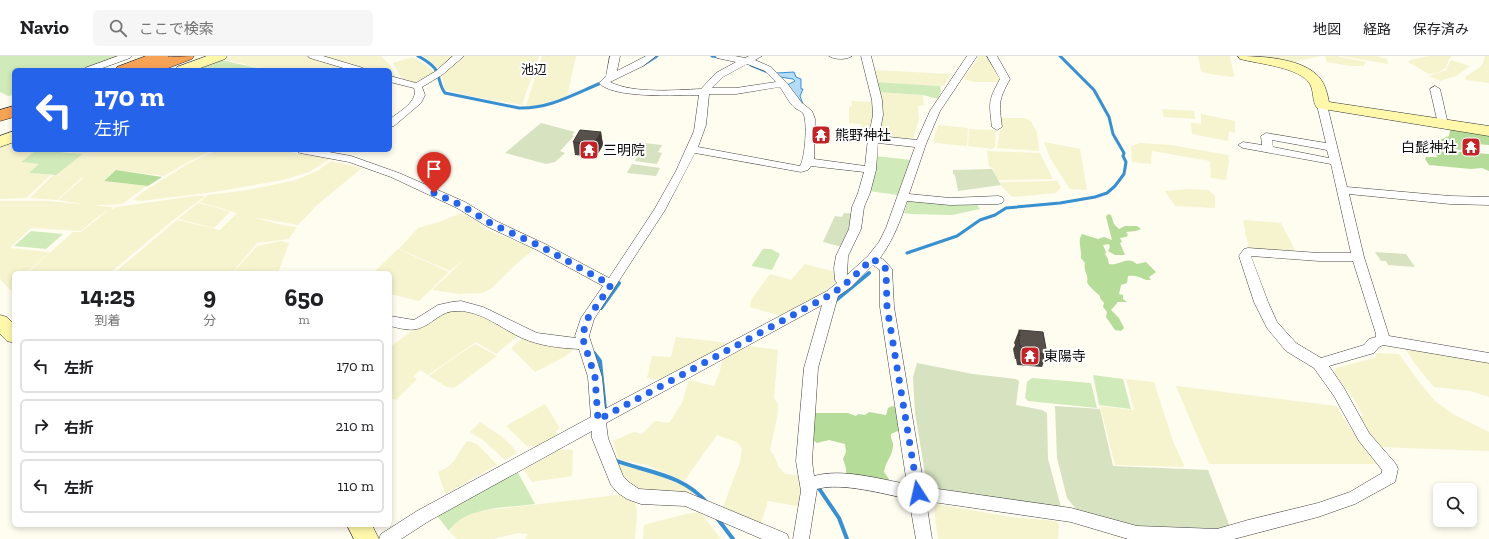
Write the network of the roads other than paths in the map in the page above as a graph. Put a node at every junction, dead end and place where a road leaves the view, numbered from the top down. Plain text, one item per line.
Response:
1 (127, 56) edge
2 (161, 56) edge
3 (186, 56) edge
4 (220, 56) edge
5 (313, 56) edge
6 (459, 56) edge
7 (615, 56) edge
8 (651, 56) edge
9 (720, 56) edge
10 (834, 56) edge
11 (847, 56) edge
12 (866, 56) edge
13 (972, 56) edge
14 (992, 56) edge
15 (1246, 56) edge
16 (752, 58) edge
17 (94, 68) edge
18 (128, 68) edge
19 (153, 68) edge
20 (187, 68) edge
21 (353, 68) edge
22 (611, 76) junction
23 (392, 80) edge
24 (783, 84) junction
25 (417, 86) junction
26 (1435, 89) dead end
27 (705, 92) junction
28 (1322, 105) junction
29 (12, 112) edge
30 (0, 116) edge
31 (12, 122) edge
32 (392, 122) edge
33 (1443, 124) junction
34 (0, 126) edge
35 (997, 127) dead end
36 (1489, 131) edge
37 (12, 137) edge
38 (873, 139) junction
39 (0, 142) edge
40 (921, 144) junction
41 (1243, 145) dead end
42 (1331, 147) junction
43 (690, 149) junction
44 (1268, 150) junction
45 (328, 152) edge
46 (356, 154) edge
47 (808, 162) junction
48 (1335, 162) junction
49 (870, 170) junction
50 (1342, 190) junction
51 (903, 197) junction
52 (998, 200) dead end
53 (1489, 201) edge
54 (1358, 257) junction
55 (872, 259) junction
56 (846, 284) junction
57 (611, 285) junction
58 (832, 294) junction
59 (392, 321) edge
60 (0, 322) edge
61 (12, 334) edge
62 (1382, 340) junction
63 (584, 344) junction
64 (1489, 358) edge
65 (1319, 364) junction
66 (603, 417) junction
67 (809, 484) junction
68 (918, 493) junction
69 (360, 527) edge
70 (367, 539) edge
71 (387, 539) edge
72 (781, 539) edge
73 (801, 539) edge
74 (924, 539) edge

1 - 17 street
2 - 18 highway
3 - 19 highway
4 - 20 street
5 - 21 street
6 - 25 street
7 - 22 street
8 - 22 street
9 - 16 street
10 - 11 street
12 - 38 street
13 - 40 street
14 - 35 street
15 - 28 street
16 - 24 street
16 - 27 street
22 - 27 street
23 - 25 street
24 - 27 street
24 - 47 street
25 - 32 street
26 - 33 street
27 - 43 street
28 - 33 street
28 - 42 street
29 - 30 highway
31 - 34 highway
33 - 36 street
37 - 39 street
38 - 40 street
38 - 49 street
40 - 51 street
41 - 44 street
42 - 44 street
42 - 48 street
43 - 47 street
43 - 57 street
44 - 48 street
45 - 46 street
46 - 57 street
47 - 49 street
48 - 50 street
49 - 56 street
50 - 53 street
50 - 54 street
51 - 52 street
51 - 55 street
54 - 62 street
54 - 65 street
55 - 56 street
55 - 68 street
56 - 58 street
57 - 63 street
58 - 66 street
58 - 67 street
59 - 63 street
60 - 61 street
62 - 64 street
62 - 65 street
63 - 66 street
65 - 68 street
66 - 71 street
66 - 72 street
67 - 68 street
67 - 73 street
68 - 74 street
69 - 70 street

